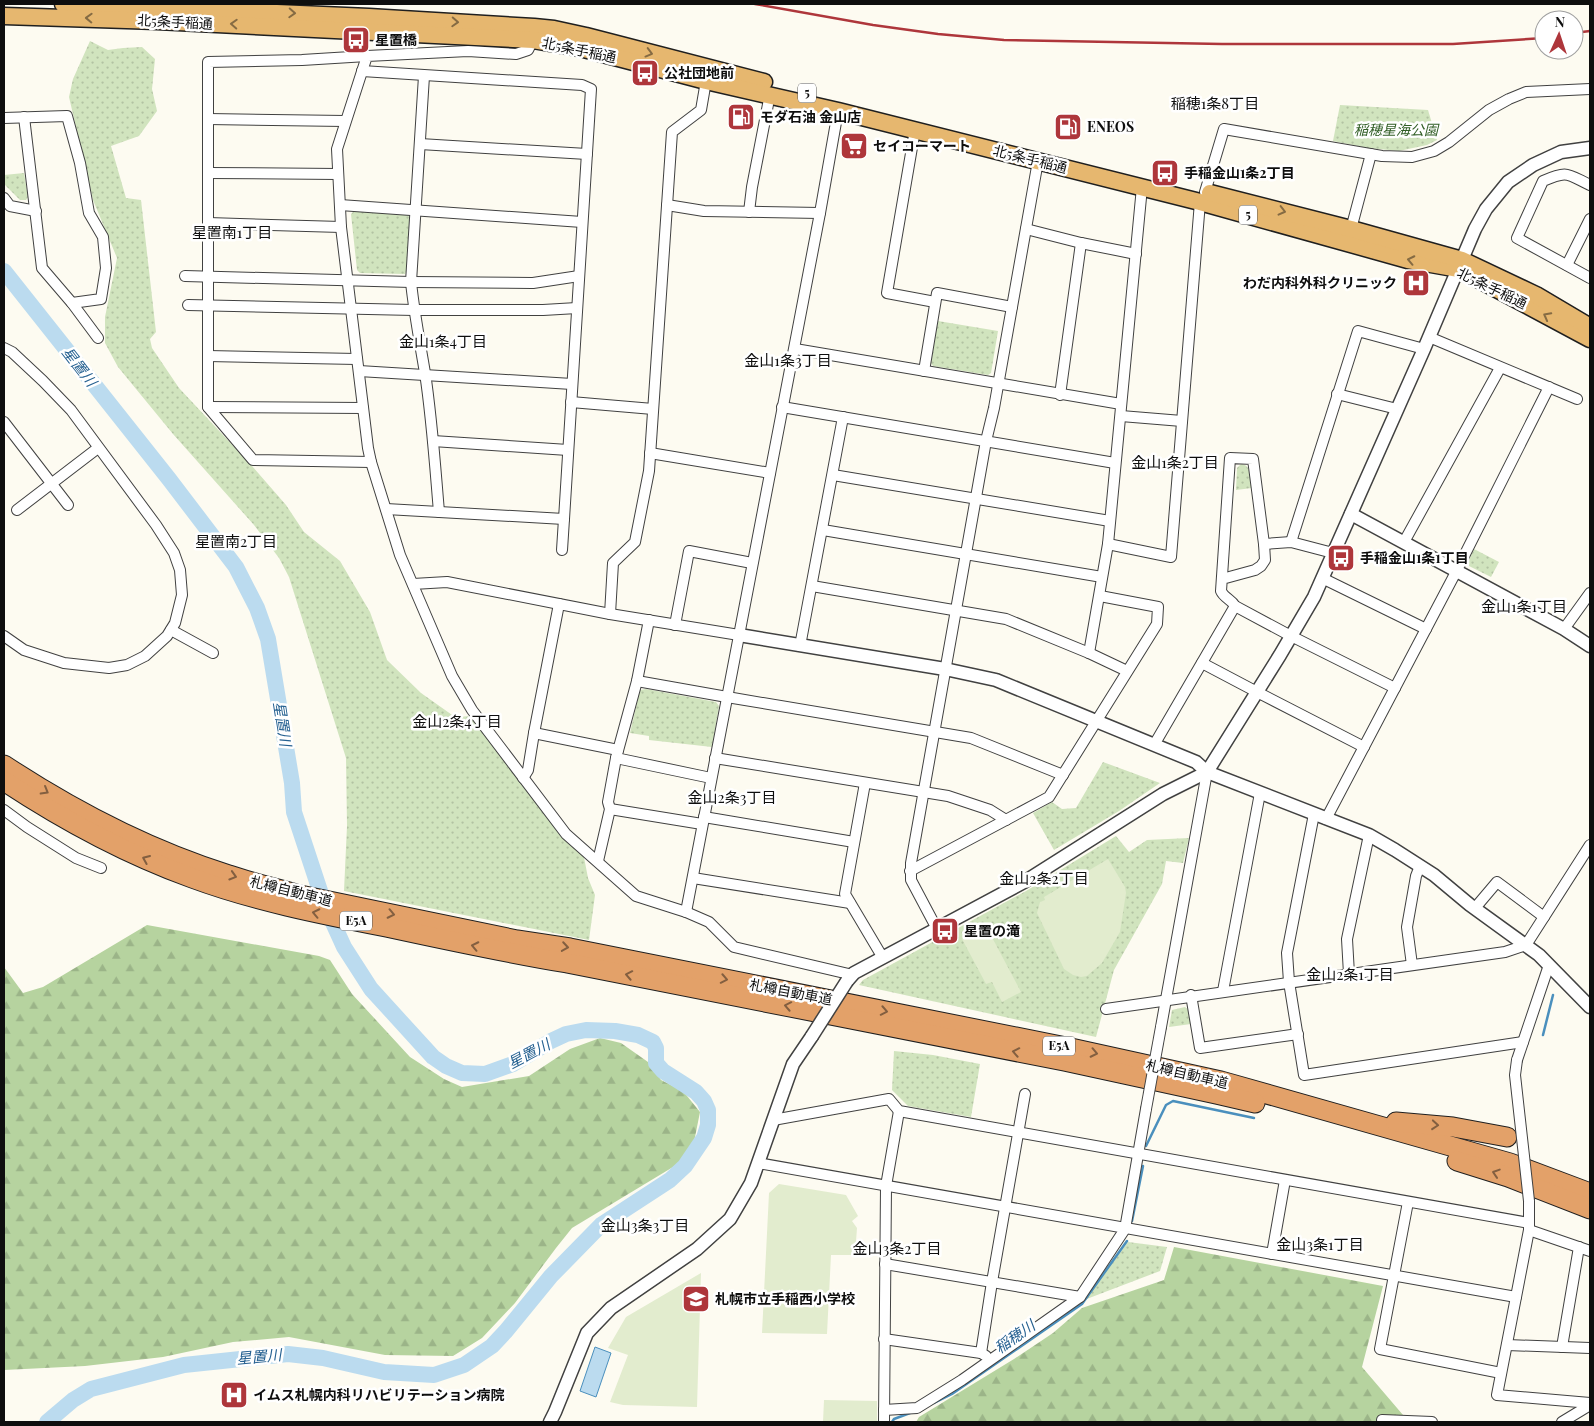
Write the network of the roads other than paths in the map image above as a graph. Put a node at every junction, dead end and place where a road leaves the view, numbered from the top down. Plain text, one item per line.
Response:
1 (63, 4) edge
2 (139, 10) edge
3 (4, 16) edge
4 (533, 33) junction
5 (367, 56) junction
6 (362, 71) junction
7 (424, 76) junction
8 (706, 80) junction
9 (1590, 89) edge
10 (770, 94) junction
11 (838, 111) junction
12 (24, 117) junction
13 (4, 118) edge
14 (208, 119) junction
15 (346, 121) junction
16 (915, 130) junction
17 (420, 144) junction
18 (1590, 148) edge
19 (587, 154) junction
20 (1371, 154) junction
21 (1038, 161) junction
22 (208, 173) junction
23 (338, 174) junction
24 (1590, 185) edge
25 (1142, 187) junction
26 (1202, 197) junction
27 (4, 198) edge
28 (340, 205) junction
29 (667, 205) junction
30 (414, 210) junction
31 (36, 211) junction
32 (750, 212) junction
33 (820, 213) junction
34 (1590, 219) edge
35 (582, 222) junction
36 (208, 224) junction
37 (341, 227) junction
38 (1351, 228) junction
39 (1026, 229) junction
40 (1081, 243) junction
41 (1136, 254) junction
42 (1460, 264) junction
43 (1567, 265) junction
44 (185, 276) dead end
45 (208, 276) junction
46 (579, 276) junction
47 (1590, 278) edge
48 (347, 280) junction
49 (410, 282) junction
50 (935, 302) junction
51 (72, 303) junction
52 (188, 305) dead end
53 (208, 306) junction
54 (1012, 307) junction
55 (577, 308) junction
56 (350, 309) junction
57 (414, 310) junction
58 (1590, 327) edge
59 (1429, 337) junction
60 (98, 338) dead end
61 (1590, 339) edge
62 (4, 348) edge
63 (795, 349) junction
64 (1424, 349) junction
65 (208, 356) junction
66 (357, 359) junction
67 (1500, 368) junction
68 (359, 371) junction
69 (924, 371) junction
70 (425, 374) junction
71 (997, 383) junction
72 (572, 384) junction
73 (1549, 387) junction
74 (1060, 394) junction
75 (1337, 394) junction
76 (1577, 399) dead end
77 (571, 402) junction
78 (1121, 404) junction
79 (208, 407) junction
80 (782, 407) junction
81 (363, 408) junction
82 (653, 409) junction
83 (1396, 409) junction
84 (1121, 416) junction
85 (843, 417) junction
86 (1182, 421) junction
87 (4, 422) edge
88 (433, 441) junction
89 (986, 441) junction
90 (98, 448) junction
91 (568, 450) junction
92 (650, 453) junction
93 (371, 462) junction
94 (1116, 463) junction
95 (770, 474) junction
96 (833, 475) junction
97 (51, 483) junction
98 (976, 498) junction
99 (68, 505) dead end
100 (386, 509) junction
101 (17, 510) dead end
102 (438, 512) junction
103 (1351, 514) junction
104 (564, 519) junction
105 (1110, 521) junction
106 (823, 530) junction
107 (1290, 542) junction
108 (1404, 542) junction
109 (1108, 544) junction
110 (1264, 544) junction
111 (562, 550) dead end
112 (1333, 553) junction
113 (966, 555) junction
114 (752, 563) junction
115 (1457, 570) junction
116 (1102, 577) junction
117 (1322, 578) junction
118 (1222, 579) junction
119 (413, 584) junction
120 (812, 586) junction
121 (1590, 593) edge
122 (1100, 596) junction
123 (560, 604) junction
124 (1235, 606) junction
125 (956, 611) junction
126 (610, 614) junction
127 (649, 620) junction
128 (675, 625) junction
129 (1426, 629) junction
130 (1564, 629) junction
131 (171, 630) junction
132 (4, 636) edge
133 (739, 636) junction
134 (1291, 636) junction
135 (800, 646) junction
136 (1590, 646) edge
137 (213, 653) dead end
138 (1088, 653) junction
139 (1202, 662) junction
140 (945, 669) junction
141 (1127, 671) junction
142 (637, 681) junction
143 (1395, 688) junction
144 (1257, 692) junction
145 (727, 698) junction
146 (1097, 721) junction
147 (934, 732) junction
148 (534, 733) junction
149 (1154, 745) junction
150 (1364, 747) junction
151 (617, 754) junction
152 (715, 758) junction
153 (4, 765) edge
154 (1207, 772) junction
155 (1063, 775) junction
156 (523, 778) junction
157 (711, 778) junction
158 (4, 781) edge
159 (865, 783) junction
160 (923, 792) junction
161 (1260, 793) junction
162 (610, 809) junction
163 (4, 810) edge
164 (1320, 816) junction
165 (1006, 820) junction
166 (703, 821) junction
167 (1368, 835) junction
168 (854, 842) junction
169 (1590, 845) edge
170 (598, 861) junction
171 (1420, 866) junction
172 (101, 868) dead end
173 (189, 869) junction
174 (910, 871) junction
175 (693, 878) junction
176 (850, 903) junction
177 (1475, 908) junction
178 (686, 912) junction
179 (1544, 917) junction
180 (938, 928) junction
181 (1526, 945) junction
182 (520, 948) junction
183 (883, 958) junction
184 (1412, 965) junction
185 (1549, 965) junction
186 (1349, 974) junction
187 (850, 978) junction
188 (1289, 982) junction
189 (1223, 991) junction
190 (1192, 996) junction
191 (1165, 999) junction
192 (1590, 1007) edge
193 (1106, 1009) dead end
194 (1298, 1034) junction
195 (1523, 1042) junction
196 (1025, 1094) dead end
197 (899, 1111) junction
198 (1352, 1118) junction
199 (773, 1120) junction
200 (1018, 1132) junction
201 (1507, 1137) dead end
202 (1138, 1153) junction
203 (758, 1163) junction
204 (1285, 1180) junction
205 (886, 1186) junction
206 (1590, 1193) edge
207 (1408, 1202) junction
208 (1006, 1207) junction
209 (1590, 1209) edge
210 (1529, 1227) junction
211 (1125, 1229) junction
212 (1579, 1247) junction
213 (1590, 1251) edge
214 (1272, 1254) junction
215 (885, 1264) junction
216 (1395, 1276) junction
217 (992, 1282) junction
218 (1080, 1297) junction
219 (1516, 1297) junction
220 (884, 1339) junction
221 (1507, 1345) junction
222 (1562, 1347) junction
223 (1590, 1348) edge
224 (981, 1354) junction
225 (991, 1360) junction
226 (1501, 1373) junction
227 (1590, 1404) edge
228 (884, 1410) junction
229 (1382, 1420) dead end
230 (550, 1422) edge
231 (884, 1422) edge
232 (1432, 1422) edge
233 (1562, 1422) edge

1 - 2 highway, 北5条手稲通 / 5
2 -> 3 highway, 北5条手稲通 / 5
2 - 4 highway, 北5条手稲通 / 5
4 - 5 street
4 - 8 highway, 北5条手稲通 / 5
4 -> 26 highway, 北5条手稲通 / 5
5 - 6 street
5 - 14 street
6 - 7 street
6 - 15 street
7 - 17 street
7 - 19 street
8 - 10 highway, 北5条手稲通 / 5
8 - 29 street
9 - 20 street
10 - 11 highway, 北5条手稲通 / 5
10 - 32 street
11 - 16 highway, 北5条手稲通 / 5
11 - 33 street
12 - 13 street
12 - 31 street
12 - 51 street
14 - 15 street
14 - 22 street
15 - 23 street
16 - 21 highway, 北5条手稲通 / 5
16 - 50 street
17 - 19 street
17 - 30 street
18 - 42 street
19 - 35 street
20 - 26 street
20 - 38 street
21 - 25 highway, 北5条手稲通 / 5
21 - 39 street
22 - 23 street
22 - 36 street
23 - 28 street
24 - 43 street
25 - 26 highway, 北5条手稲通 / 5
25 - 41 street
26 -> 38 highway, 北5条手稲通 / 5
42 -> 26 highway, 北5条手稲通 / 5
26 - 86 street
27 - 31 street
28 - 30 street
28 - 37 street
29 - 32 street
29 - 82 street
30 - 35 street
30 - 49 street
31 - 51 street
32 - 33 street
33 - 63 street
34 - 43 street
35 - 46 street
36 - 37 street
36 - 45 street
37 - 48 street
38 - 42 highway, 北5条手稲通 / 5
39 - 40 street
39 - 54 street
40 - 41 street
40 - 74 street
41 - 78 street
42 - 58 highway, 北5条手稲通 / 5
42 - 59 street
61 -> 42 highway, 北5条手稲通 / 5
43 - 47 street
44 - 45 street
45 - 48 street
45 - 53 street
46 - 49 street
46 - 55 street
48 - 49 street
48 - 56 street
49 - 57 street
50 - 54 street
50 - 69 street
51 - 60 street
52 - 53 street
53 - 56 street
53 - 65 street
54 - 71 street
55 - 57 street
55 - 72 street
56 - 57 street
56 - 66 street
57 - 70 street
59 - 64 street
59 - 67 street
62 - 90 street
63 - 69 street
63 - 80 street
64 - 75 street
64 - 83 street
65 - 66 street
65 - 79 street
66 - 68 street
67 - 73 street
67 - 108 street
68 - 70 street
68 - 81 street
69 - 71 street
70 - 72 street
70 - 88 street
71 - 74 street
71 - 89 street
72 - 77 street
73 - 76 street
73 - 115 street
74 - 78 street
75 - 83 street
75 - 107 street
77 - 82 street
77 - 91 street
78 - 84 street
79 - 81 street
79 - 93 street
80 - 85 street
80 - 95 street
81 - 93 street
82 - 92 street
83 - 103 street
84 - 86 street
84 - 94 street
85 - 89 street
85 - 96 street
86 - 109 street
87 - 97 street
88 - 91 street
88 - 102 street
89 - 94 street
89 - 98 street
90 - 97 street
90 - 131 street
91 - 104 street
92 - 95 street
92 - 126 street
93 - 100 street
94 - 105 street
95 - 114 street
96 - 98 street
96 - 106 street
97 - 99 street
97 - 101 street
98 - 105 street
98 - 113 street
100 - 102 street
100 - 119 street
102 - 104 street
103 - 108 street
103 - 112 street
104 - 111 street
105 - 109 street
106 - 113 street
106 - 120 street
107 - 110 street
107 - 112 street
108 - 115 street
109 - 116 street
110 - 118 street
110 - 118 street
112 - 117 street
113 - 116 street
113 - 125 street
114 - 128 street
114 - 133 street
115 - 129 street
115 - 130 street
116 - 122 street
117 - 129 street
117 - 134 street
118 - 124 street
119 - 123 street
119 - 156 street
120 - 125 street
120 - 135 street
121 - 130 street
122 - 138 street
122 - 141 street
123 - 126 street
123 - 148 street
124 - 134 street
124 - 139 street
125 - 138 street
125 - 140 street
126 - 127 street
127 - 128 street
127 - 142 street
128 - 133 street
129 - 143 street
130 - 136 street
131 - 132 street
131 - 137 street
133 - 135 street
133 - 145 street
134 - 143 street
134 - 144 street
135 - 140 street
138 - 141 street
139 - 144 street
139 - 149 street
140 - 146 street
140 - 147 street
141 - 146 street
142 - 145 street
142 - 151 street
143 - 150 street
144 - 150 street
144 - 154 street
145 - 147 street
145 - 152 street
146 - 149 street
146 - 155 street
147 - 155 street
147 - 160 street
148 - 151 street
148 - 156 street
149 - 154 street
150 - 164 street
151 - 157 street
151 - 162 street
152 - 157 street
152 - 159 street
153 -> 173 highway, 札樽自動車道 / E5A
154 - 161 street
154 - 180 street
154 - 191 street
155 - 165 street
156 - 170 street
157 - 166 street
173 -> 158 highway, 札樽自動車道 / E5A
159 - 160 street
159 - 168 street
160 - 165 street
160 - 174 street
161 - 164 street
161 - 189 street
162 - 166 street
162 - 170 street
163 - 172 street
164 - 167 street
164 - 188 street
165 - 174 street
166 - 168 street
166 - 175 street
167 - 171 street
167 - 186 street
168 - 176 street
169 - 179 street
170 - 178 street
171 - 177 street
171 - 184 street
173 - 182 highway, 札樽自動車道 / E5A
174 - 180 street
175 - 176 street
175 - 178 street
176 - 183 street
177 - 179 street
177 - 181 street
178 - 187 street
179 - 181 street
180 - 183 street
181 - 184 street
181 - 185 street
182 -> 198 highway, 札樽自動車道 / E5A
209 -> 182 highway, 札樽自動車道 / E5A
183 - 187 street
184 - 186 street
185 - 192 street
185 - 195 street
186 - 188 street
187 - 199 street, bridge
188 - 189 street
188 - 194 street
189 - 190 street
190 - 191 street
190 - 194 street
191 - 193 street
191 - 202 street, bridge
194 - 195 street
195 - 210 street, bridge
196 - 200 street
197 - 199 street
197 - 200 street
197 - 205 street
198 -> 201 highway
198 - 206 highway, 札樽自動車道 / E5A
199 - 203 street
200 - 202 street
200 - 208 street
202 - 204 street
202 - 211 street
203 - 205 street
203 - 230 street
204 - 207 street
204 - 214 street
205 - 208 street
205 - 215 street
207 - 210 street
207 - 216 street
208 - 211 street
208 - 217 street
210 - 212 street
210 - 219 street
211 - 214 street
211 - 218 street
212 - 213 street
212 - 222 street
214 - 216 street
215 - 217 street
215 - 220 street
216 - 219 street
216 - 226 street
217 - 218 street
217 - 224 street
218 - 225 street
219 - 221 street
220 - 224 street
220 - 228 street
221 - 222 street
221 - 226 street
222 - 223 street
224 - 225 street
225 - 228 street
226 - 227 street
227 - 233 street
228 - 231 street
229 - 232 street

